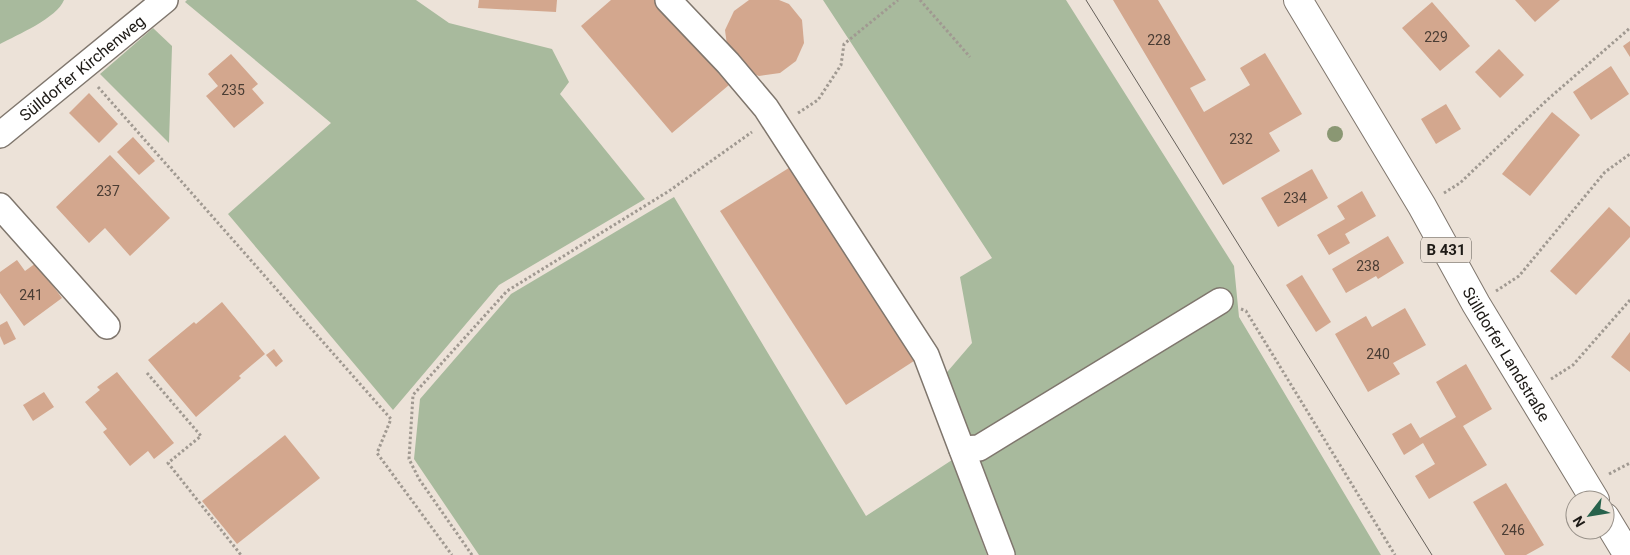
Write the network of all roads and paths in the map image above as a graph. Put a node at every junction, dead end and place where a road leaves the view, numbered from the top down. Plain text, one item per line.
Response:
1 (165, 0) edge
2 (668, 0) edge
3 (898, 0) edge
4 (920, 0) edge
5 (1298, 0) edge
6 (1630, 28) edge
7 (970, 57) dead end
8 (81, 68) junction
9 (775, 122) junction
10 (0, 135) edge
11 (1630, 154) edge
12 (1460, 184) dead end
13 (0, 206) edge
14 (1519, 276) dead end
15 (1220, 300) joint
16 (1630, 300) edge
17 (106, 326) dead end
18 (1573, 365) dead end
19 (148, 373) dead end
20 (962, 449) junction
21 (1589, 490) edge
22 (1615, 534) edge
23 (241, 555) edge
24 (452, 555) edge
25 (472, 555) edge
26 (1002, 555) edge
27 (1395, 555) edge
28 (1628, 555) edge

1 - 8 street, Sülldorfer Kirchenweg
2 - 9 street
3 - 9 path
4 - 7 path
5 - 21 main road, Sülldorfer Landstraße / B 431
6 - 12 path
8 - 10 street, Sülldorfer Kirchenweg
8 - 24 path
9 - 20 street
9 - 25 path
11 - 14 path
13 - 17 street
15 - 20 street
15 - 27 path
16 - 18 path
19 - 23 path
20 - 26 street
22 - 28 main road

